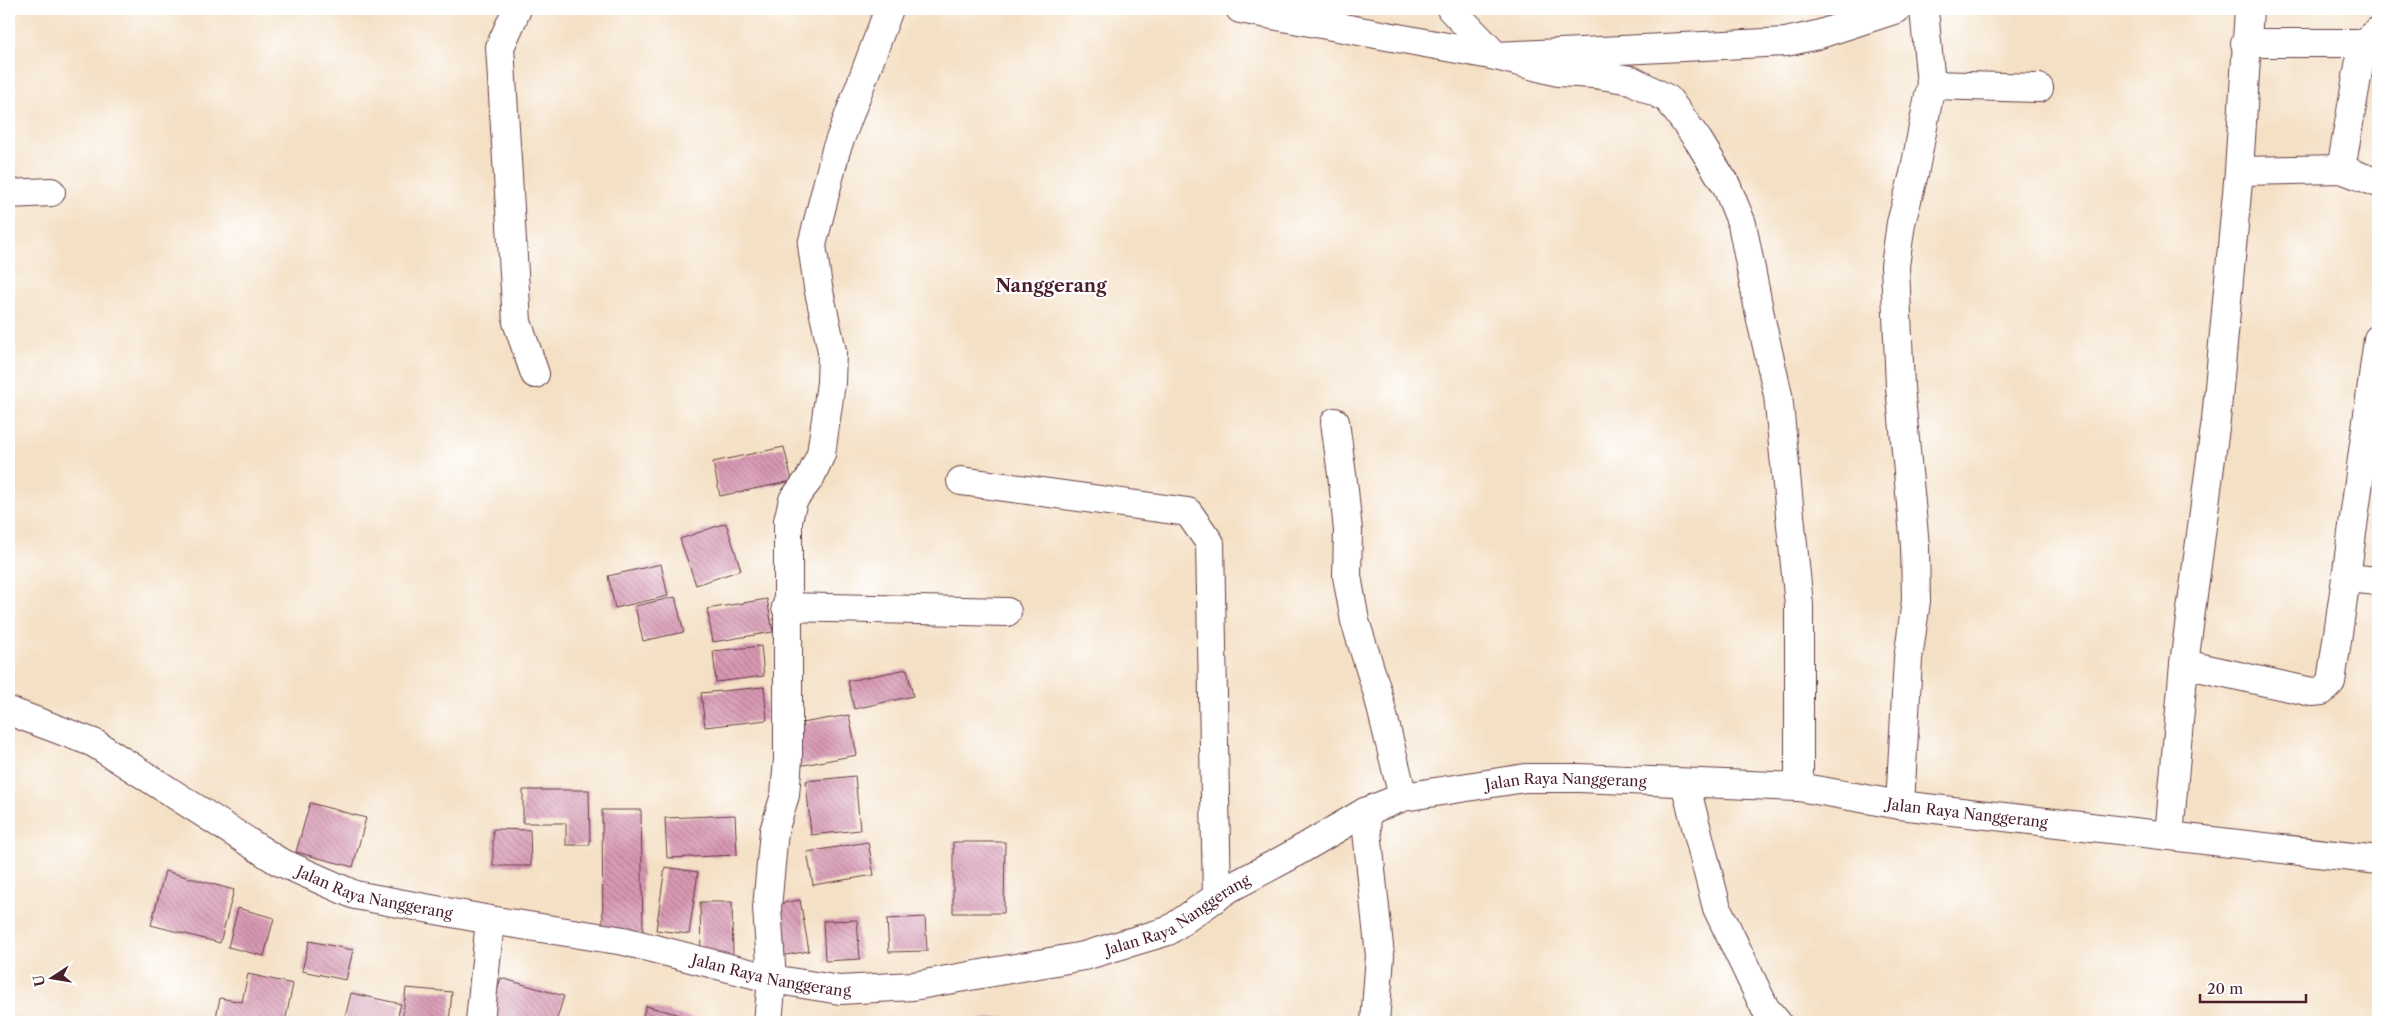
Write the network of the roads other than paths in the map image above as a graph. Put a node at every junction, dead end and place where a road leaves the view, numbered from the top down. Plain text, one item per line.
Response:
1 (517, 9) edge
2 (889, 9) edge
3 (1240, 9) edge
4 (1452, 9) edge
5 (1897, 9) edge
6 (1924, 9) edge
7 (2249, 9) edge
8 (2371, 37) edge
9 (2245, 43) junction
10 (1496, 56) junction
11 (1931, 85) junction
12 (2039, 88) dead end
13 (2341, 169) junction
14 (2239, 170) junction
15 (2378, 183) edge
16 (51, 192) dead end
17 (9, 194) edge
18 (2378, 339) edge
19 (535, 374) dead end
20 (1334, 422) dead end
21 (961, 481) dead end
22 (2346, 578) junction
23 (2378, 581) edge
24 (786, 606) junction
25 (1007, 612) dead end
26 (2184, 664) junction
27 (9, 711) edge
28 (1686, 783) junction
29 (1799, 787) junction
30 (1403, 797) junction
31 (1900, 805) junction
32 (1365, 812) junction
33 (2169, 836) junction
34 (2378, 860) edge
35 (1217, 897) junction
36 (490, 920) junction
37 (772, 979) junction
38 (480, 1022) edge
39 (768, 1022) edge
40 (1375, 1022) edge
41 (1777, 1022) edge

1 - 19 street
2 - 24 street
3 - 10 street
4 - 10 street
5 - 10 street
6 - 11 street
7 - 9 street
8 - 9 street
8 - 13 street
9 - 14 street
10 - 29 street
11 - 12 street
11 - 31 street
13 - 14 street
13 - 15 street
14 - 26 street
16 - 17 street
18 - 22 street
20 - 30 street
21 - 35 street
22 - 23 street
22 - 26 street
24 - 25 street
24 - 37 street
26 - 33 street
27 - 36 street, Jalan Raya Nanggerang
28 - 29 street, Jalan Raya Nanggerang
28 - 30 street, Jalan Raya Nanggerang
28 - 41 street
29 - 31 street, Jalan Raya Nanggerang
30 - 32 street, Jalan Raya Nanggerang
31 - 33 street, Jalan Raya Nanggerang
32 - 35 street, Jalan Raya Nanggerang
32 - 40 street
33 - 34 street, Jalan Raya Nanggerang
35 - 37 street, Jalan Raya Nanggerang
36 - 37 street, Jalan Raya Nanggerang
36 - 38 street
37 - 39 street

